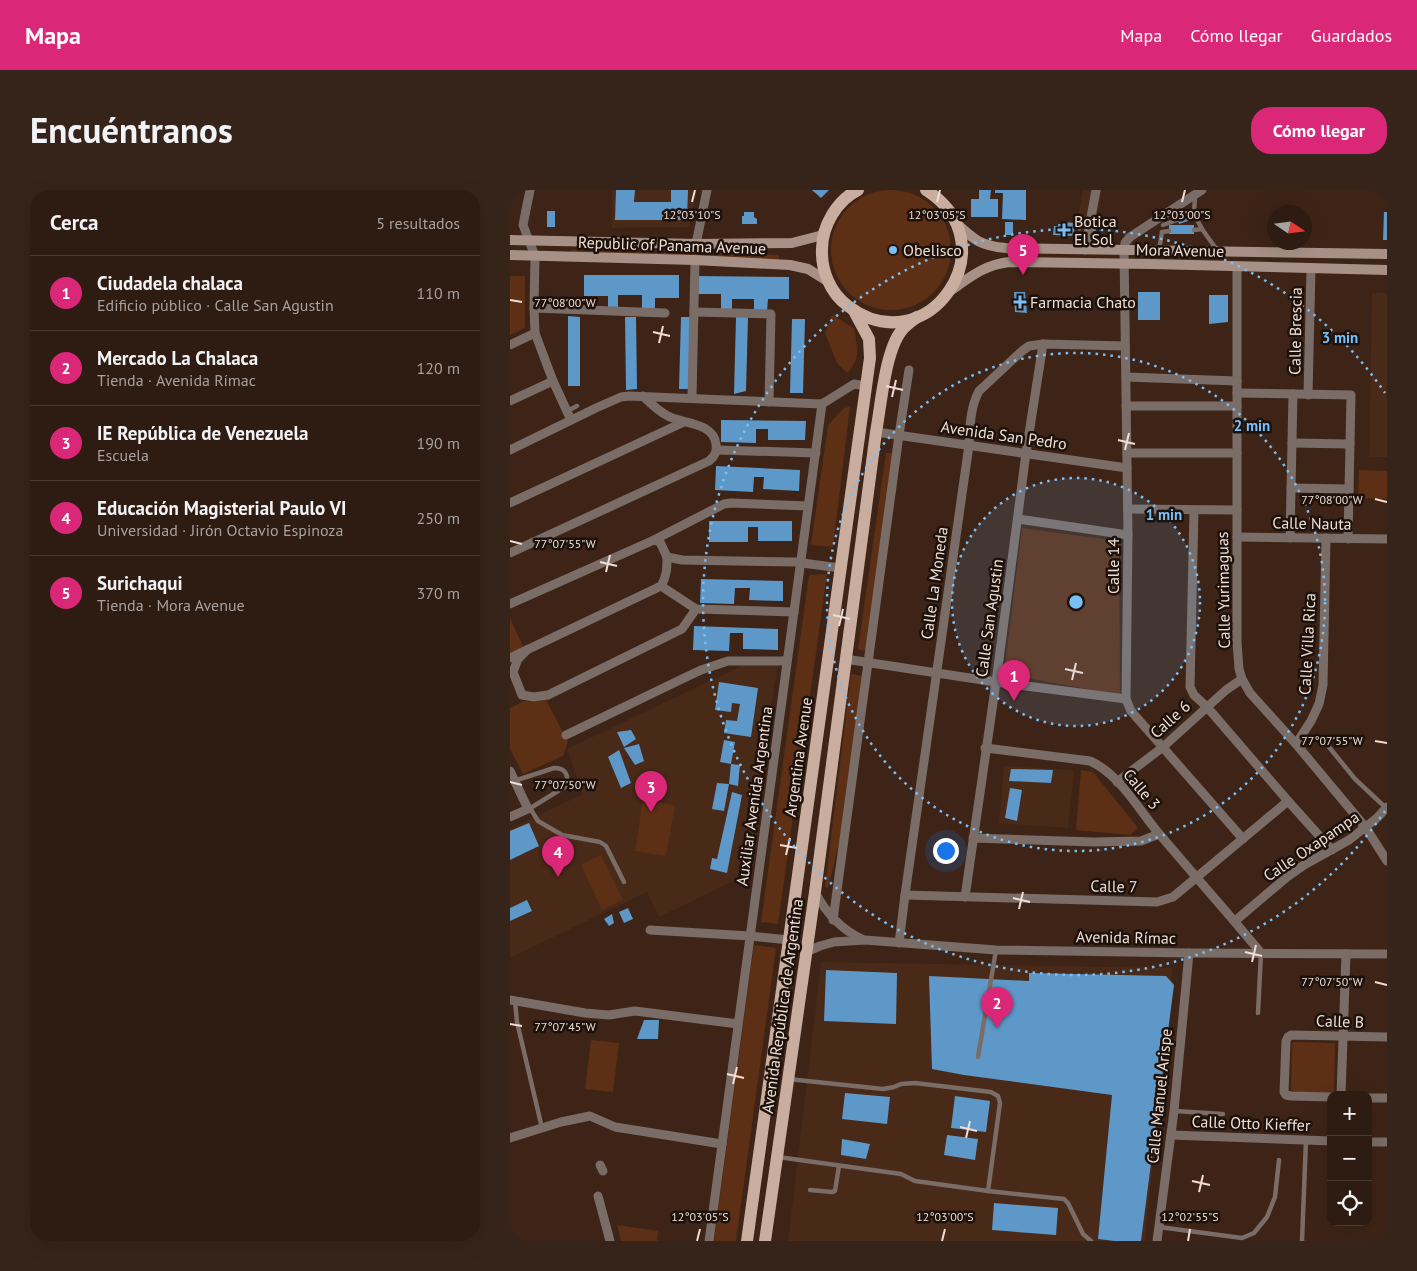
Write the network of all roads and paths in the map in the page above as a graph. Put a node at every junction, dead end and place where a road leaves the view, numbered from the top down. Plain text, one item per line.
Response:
1 (530, 190) edge
2 (707, 190) edge
3 (858, 190) edge
4 (926, 190) edge
5 (1096, 190) edge
6 (1199, 192) edge
7 (1177, 220) dead end
8 (1160, 222) junction
9 (956, 223) junction
10 (1202, 229) junction
11 (1194, 230) dead end
12 (1162, 232) junction
13 (1169, 232) dead end
14 (823, 236) junction
15 (510, 240) edge
16 (528, 240) junction
17 (696, 244) junction
18 (1085, 250) junction
19 (1124, 251) junction
20 (1158, 252) junction
21 (1219, 252) junction
22 (1387, 254) edge
23 (510, 255) edge
24 (535, 256) junction
25 (695, 260) junction
26 (1124, 264) junction
27 (1237, 266) junction
28 (1311, 268) junction
29 (1387, 270) edge
30 (829, 282) junction
31 (950, 291) junction
32 (534, 308) junction
33 (854, 311) junction
34 (694, 312) junction
35 (665, 313) dead end
36 (917, 317) junction
37 (535, 333) junction
38 (1043, 344) junction
39 (510, 346) edge
40 (1125, 346) junction
41 (909, 370) dead end
42 (1126, 377) junction
43 (1237, 380) junction
44 (553, 381) junction
45 (866, 386) junction
46 (1237, 393) junction
47 (1293, 394) junction
48 (1308, 394) junction
49 (643, 396) junction
50 (692, 398) junction
51 (510, 401) edge
52 (769, 402) junction
53 (822, 404) junction
54 (577, 406) dead end
55 (1126, 406) junction
56 (1237, 406) junction
57 (567, 411) junction
58 (571, 420) junction
59 (684, 422) junction
60 (876, 432) junction
61 (899, 435) junction
62 (1292, 443) junction
63 (1350, 444) junction
64 (969, 445) junction
65 (510, 450) edge
66 (716, 450) junction
67 (816, 452) junction
68 (1026, 453) junction
69 (1127, 453) junction
70 (1237, 453) junction
71 (1127, 468) junction
72 (1291, 488) junction
73 (1349, 489) junction
74 (510, 503) edge
75 (808, 506) junction
76 (1128, 509) junction
77 (1194, 510) junction
78 (1237, 510) junction
79 (1018, 519) junction
80 (1128, 535) junction
81 (1237, 537) junction
82 (1290, 538) junction
83 (1326, 538) junction
84 (1348, 539) junction
85 (1387, 539) edge
86 (654, 540) junction
87 (510, 553) edge
88 (667, 557) junction
89 (801, 562) junction
90 (840, 568) junction
91 (661, 586) junction
92 (510, 604) edge
93 (696, 610) junction
94 (794, 612) junction
95 (527, 650) junction
96 (510, 658) edge
97 (845, 658) junction
98 (787, 662) junction
99 (868, 662) junction
100 (936, 672) junction
101 (1242, 679) junction
102 (996, 682) junction
103 (1126, 698) junction
104 (1207, 707) junction
105 (566, 735) dead end
106 (1296, 744) junction
107 (1163, 747) junction
108 (1330, 747) dead end
109 (986, 748) junction
110 (510, 771) edge
111 (512, 782) edge
112 (1117, 782) junction
113 (1288, 801) junction
114 (1387, 807) edge
115 (529, 809) junction
116 (510, 817) edge
117 (1366, 828) junction
118 (1159, 834) junction
119 (973, 838) junction
120 (1242, 839) junction
121 (1332, 850) junction
122 (1387, 861) edge
123 (1197, 878) junction
124 (624, 882) dead end
125 (814, 892) junction
126 (904, 895) junction
127 (965, 897) junction
128 (833, 920) junction
129 (1235, 921) junction
130 (650, 930) dead end
131 (750, 936) junction
132 (789, 940) junction
133 (865, 940) junction
134 (899, 943) junction
135 (996, 950) junction
136 (806, 952) junction
137 (1188, 953) junction
138 (1261, 953) junction
139 (1346, 954) junction
140 (1387, 954) edge
141 (513, 1000) edge
142 (1258, 1013) dead end
143 (738, 1024) junction
144 (1342, 1036) junction
145 (1387, 1037) edge
146 (978, 1057) dead end
147 (788, 1079) junction
148 (1341, 1091) edge
149 (1327, 1097) edge
150 (1372, 1098) edge
151 (1387, 1098) edge
152 (1174, 1111) junction
153 (1223, 1114) dead end
154 (542, 1128) junction
155 (1171, 1135) junction
156 (510, 1138) edge
157 (1306, 1140) junction
158 (1327, 1141) edge
159 (1372, 1142) edge
160 (1387, 1142) edge
161 (722, 1144) junction
162 (777, 1157) junction
163 (1279, 1160) dead end
164 (839, 1166) junction
165 (810, 1190) dead end
166 (988, 1191) junction
167 (598, 1196) dead end
168 (1158, 1227) junction
169 (610, 1241) edge
170 (709, 1241) edge
171 (747, 1241) edge
172 (765, 1241) edge
173 (1091, 1241) edge
174 (1157, 1241) edge
175 (1302, 1241) edge

1 - 16 street
2 - 17 street
3 - 14 main road
4 - 9 main road
5 - 18 street
6 - 8 street
6 - 10 lane
7 - 8 lane
8 - 12 lane
8 - 19 street
9 - 18 main road, Mora Avenue
9 - 31 main road
10 - 11 lane
10 - 21 lane
12 - 13 lane
12 - 20 lane
14 - 17 main road, Republic of Panama Avenue
14 - 30 main road
15 - 16 main road, Republic of Panama Avenue
16 - 17 main road, Republic of Panama Avenue
16 - 24 street
18 - 19 main road, Mora Avenue
19 - 20 main road, Mora Avenue
19 - 26 street, Calle 14
20 - 21 main road, Mora Avenue
21 - 22 main road, Mora Avenue
23 - 24 main road, Republic of Panama Avenue
24 - 25 main road, Republic of Panama Avenue
24 - 32 street
25 - 30 main road, Republic of Panama Avenue
25 - 34 street
26 - 27 main road, Mora Avenue
26 - 31 main road, Mora Avenue
26 - 40 street, Calle 14
27 - 28 main road, Mora Avenue
27 - 43 street, Calle Yurimaguas
28 - 29 main road, Mora Avenue
28 - 48 street, Calle Brescia
30 - 33 main road
31 - 36 main road
32 - 35 street
32 - 37 street
33 - 36 main road
33 - 45 main road, Argentina Avenue
34 - 50 street
34 - 52 street
36 - 60 main road, Argentina Avenue
37 - 39 street
37 - 44 street
38 - 40 street, Calle La Moneda
38 - 64 street, Calle La Moneda
38 - 68 street, Calle San Agustin
40 - 42 street, Calle 14
41 - 61 street
42 - 43 street
42 - 55 street, Calle 14
43 - 46 street, Calle Yurimaguas
44 - 51 street
44 - 57 street
45 - 53 street
45 - 90 main road, Argentina Avenue
46 - 47 street
46 - 56 street, Calle Yurimaguas
47 - 48 street
47 - 62 street, Calle Brescia
48 - 63 street
49 - 50 street
49 - 58 street
49 - 59 street
50 - 52 street
52 - 53 street
53 - 67 street, Auxiliar Avenida Argentina
54 - 57 lane
55 - 56 street
55 - 69 street, Calle 14
56 - 70 street, Calle Yurimaguas
57 - 58 street
58 - 65 street
59 - 66 street
59 - 74 street
60 - 61 street, Avenida San Pedro
60 - 97 main road, Argentina Avenue
61 - 64 street, Avenida San Pedro
61 - 99 street
62 - 63 street
62 - 72 street, Calle Brescia
63 - 73 street
64 - 68 street, Avenida San Pedro
64 - 100 street, Calle La Moneda
66 - 67 street
66 - 87 street
67 - 75 street, Auxiliar Avenida Argentina
68 - 71 street, Avenida San Pedro
68 - 79 street, Calle San Agustin
69 - 70 street
69 - 71 street, Calle 14
70 - 78 street, Calle Yurimaguas
71 - 76 street, Calle 14
72 - 73 street
72 - 82 street, Calle Brescia
73 - 84 street
75 - 86 street
75 - 89 street, Auxiliar Avenida Argentina
76 - 77 street
76 - 80 street, Calle 14
77 - 78 street
77 - 104 street
78 - 81 street, Calle Yurimaguas
79 - 80 street
79 - 102 street, Calle San Agustin
80 - 103 street, Calle 14
81 - 82 street, Calle Nauta
81 - 101 street, Calle Yurimaguas
82 - 83 street, Calle Nauta
83 - 84 street, Calle Nauta
83 - 106 street, Calle Villa Rica
84 - 85 street, Calle Nauta
86 - 88 street
86 - 92 street
88 - 89 street
88 - 91 street
89 - 90 street
89 - 94 street, Auxiliar Avenida Argentina
90 - 132 main road, Argentina Avenue
91 - 93 street
91 - 95 street
93 - 94 street
93 - 95 street
94 - 98 street, Auxiliar Avenida Argentina
95 - 96 street
97 - 99 street
97 - 125 main road, Argentina Avenue
98 - 105 street
98 - 131 street, Auxiliar Avenida Argentina
99 - 100 street
99 - 128 street
100 - 102 street
100 - 126 street, Calle La Moneda
101 - 104 street, Calle 6
101 - 106 street, Calle Yurimaguas
102 - 103 street
102 - 109 street, Calle San Agustin
103 - 107 street
104 - 107 street, Calle 6
104 - 113 street
106 - 117 street, Calle Yurimaguas
107 - 112 street, Calle 6
107 - 120 street
108 - 114 lane
109 - 112 street, Calle 3
109 - 119 street, Calle San Agustin
110 - 111 street
111 - 115 street
111 - 115 lane
112 - 118 street, Calle 3
113 - 120 street, Calle 7
113 - 121 street
114 - 117 street, Calle Oxapampa
115 - 116 street
115 - 124 lane
117 - 121 street, Calle Oxapampa
117 - 122 street, Calle Yurimaguas
118 - 119 street
118 - 123 street, Calle 3
119 - 127 street, Calle San Agustin
120 - 123 street, Calle 7
121 - 129 street, Calle Oxapampa
123 - 127 street, Calle 7
123 - 129 street, Calle 3
125 - 128 street, Avenida Rímac
125 - 136 main road, Avenida República de Argentina
126 - 127 street, Calle 7
126 - 134 street, Calle La Moneda
128 - 133 street, Avenida Rímac
129 - 138 street
130 - 131 street
131 - 132 street
131 - 143 street, Auxiliar Avenida Argentina
132 - 171 main road, Argentina Avenue
133 - 134 street, Avenida Rímac
133 - 136 street, Avenida Rímac
134 - 135 street, Avenida Rímac
135 - 137 street, Avenida Rímac
135 - 146 lane
136 - 147 main road, Avenida República de Argentina
137 - 138 street, Avenida Rímac
137 - 152 street, Calle Manuel Arispe
138 - 139 street, Avenida Rímac
138 - 142 lane
139 - 140 street, Avenida Rímac
139 - 144 street
141 - 143 street
141 - 154 lane
143 - 161 street, Auxiliar Avenida Argentina
144 - 145 street, Calle B
144 - 148 street
144 - 149 street, Calle B
147 - 162 main road
147 - 166 lane
150 - 151 street
152 - 153 lane
152 - 155 street, Calle Manuel Arispe
154 - 156 street
154 - 161 street
155 - 157 street, Calle Otto Kieffer
155 - 168 street, Calle Manuel Arispe
157 - 158 street, Calle Otto Kieffer
157 - 175 lane
159 - 160 street
161 - 170 street, Auxiliar Avenida Argentina
162 - 164 lane
162 - 172 main road
163 - 168 lane
164 - 165 lane
164 - 166 lane
166 - 173 lane
167 - 169 street
168 - 174 street, Calle Manuel Arispe

